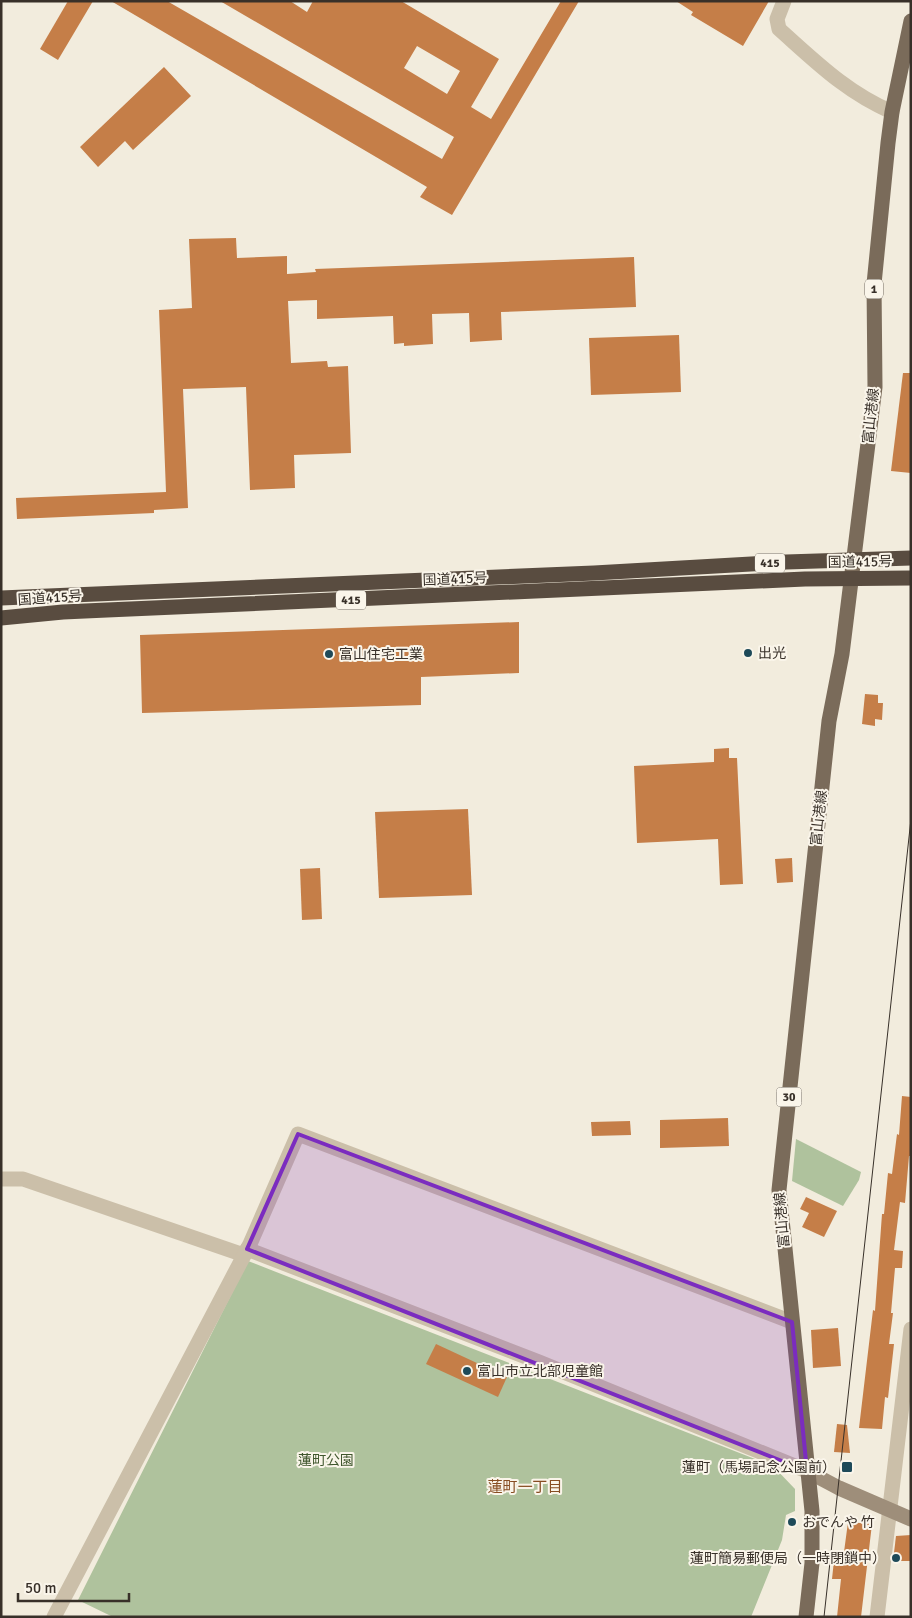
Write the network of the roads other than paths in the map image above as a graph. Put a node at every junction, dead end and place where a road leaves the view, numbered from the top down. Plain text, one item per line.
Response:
1 (784, 1) edge
2 (911, 21) edge
3 (892, 112) junction
4 (911, 558) edge
5 (854, 559) junction
6 (911, 578) edge
7 (851, 579) junction
8 (1, 598) edge
9 (1, 618) edge
10 (1, 1179) edge
11 (245, 1252) junction
12 (792, 1322) junction
13 (911, 1330) edge
14 (807, 1470) junction
15 (891, 1510) junction
16 (911, 1519) edge
17 (54, 1617) edge
18 (806, 1617) edge
19 (877, 1617) edge

1 - 3 street
2 - 3 main road, 富山港線 / 1
3 - 5 main road, 富山港線 / 1
4 - 5 highway, 国道415号 / 415
5 - 7 main road, 富山港線 / 30
5 - 8 highway, 国道415号 / 415
6 - 7 highway, 国道415号 / 415
7 - 9 highway, 国道415号 / 415
7 - 12 main road, 富山港線 / 30
10 - 11 street
11 - 12 street
11 - 14 street
11 - 17 street
12 - 14 main road, 富山港線 / 30
13 - 15 street
14 - 15 main road
14 - 18 main road, 富山港線 / 30
15 - 16 main road
15 - 19 street

